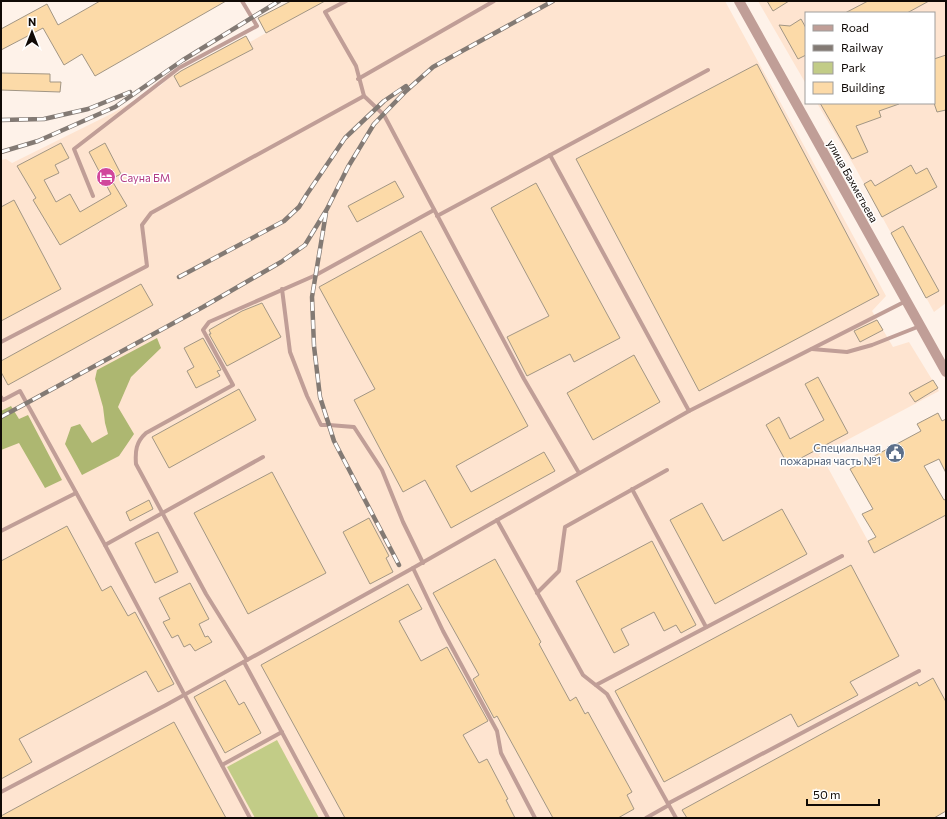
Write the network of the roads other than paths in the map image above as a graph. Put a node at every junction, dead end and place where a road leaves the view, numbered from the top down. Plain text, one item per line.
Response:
1 (242, 1) edge
2 (346, 1) edge
3 (494, 1) edge
4 (739, 1) edge
5 (708, 70) dead end
6 (358, 79) junction
7 (364, 96) junction
8 (550, 155) junction
9 (93, 196) dead end
10 (434, 210) junction
11 (437, 216) junction
12 (282, 289) junction
13 (906, 300) junction
14 (920, 326) junction
15 (1, 342) edge
16 (812, 349) junction
17 (945, 369) edge
18 (2, 399) edge
19 (689, 412) junction
20 (263, 457) dead end
21 (667, 470) dead end
22 (579, 473) junction
23 (632, 489) junction
24 (76, 493) junction
25 (163, 513) junction
26 (497, 520) junction
27 (1, 531) edge
28 (105, 545) junction
29 (842, 556) dead end
30 (423, 563) junction
31 (413, 568) junction
32 (537, 593) junction
33 (706, 627) junction
34 (245, 661) junction
35 (920, 671) dead end
36 (596, 685) junction
37 (185, 694) junction
38 (282, 732) junction
39 (222, 765) junction
40 (1, 792) edge
41 (669, 804) junction
42 (250, 818) edge
43 (328, 818) edge
44 (535, 818) edge
45 (646, 818) edge
46 (676, 818) edge

1 - 9 lane
2 - 6 lane
3 - 6 lane
4 - 13 street, улица Бахметьева
5 - 8 lane
6 - 7 lane
7 - 10 lane
7 - 15 lane
8 - 11 lane
8 - 19 lane
10 - 11 lane
10 - 12 lane
11 - 22 lane
12 - 25 lane
12 - 30 lane
13 - 14 street, улица Бахметьева
13 - 16 lane
14 - 16 lane
14 - 17 street, улица Бахметьева
16 - 19 lane
18 - 24 lane
19 - 22 lane
20 - 25 lane
21 - 23 lane
22 - 26 lane
23 - 32 lane
23 - 33 lane
24 - 27 lane
24 - 28 lane
25 - 28 lane
25 - 34 lane
26 - 30 lane
26 - 32 lane
28 - 37 lane
29 - 33 lane
30 - 31 lane
31 - 34 lane
31 - 44 lane
32 - 36 lane
33 - 36 lane
34 - 37 lane
34 - 38 lane
35 - 41 lane
36 - 41 lane
37 - 39 lane
37 - 40 lane
38 - 39 lane
38 - 43 lane
39 - 42 lane
41 - 45 lane
41 - 46 lane

